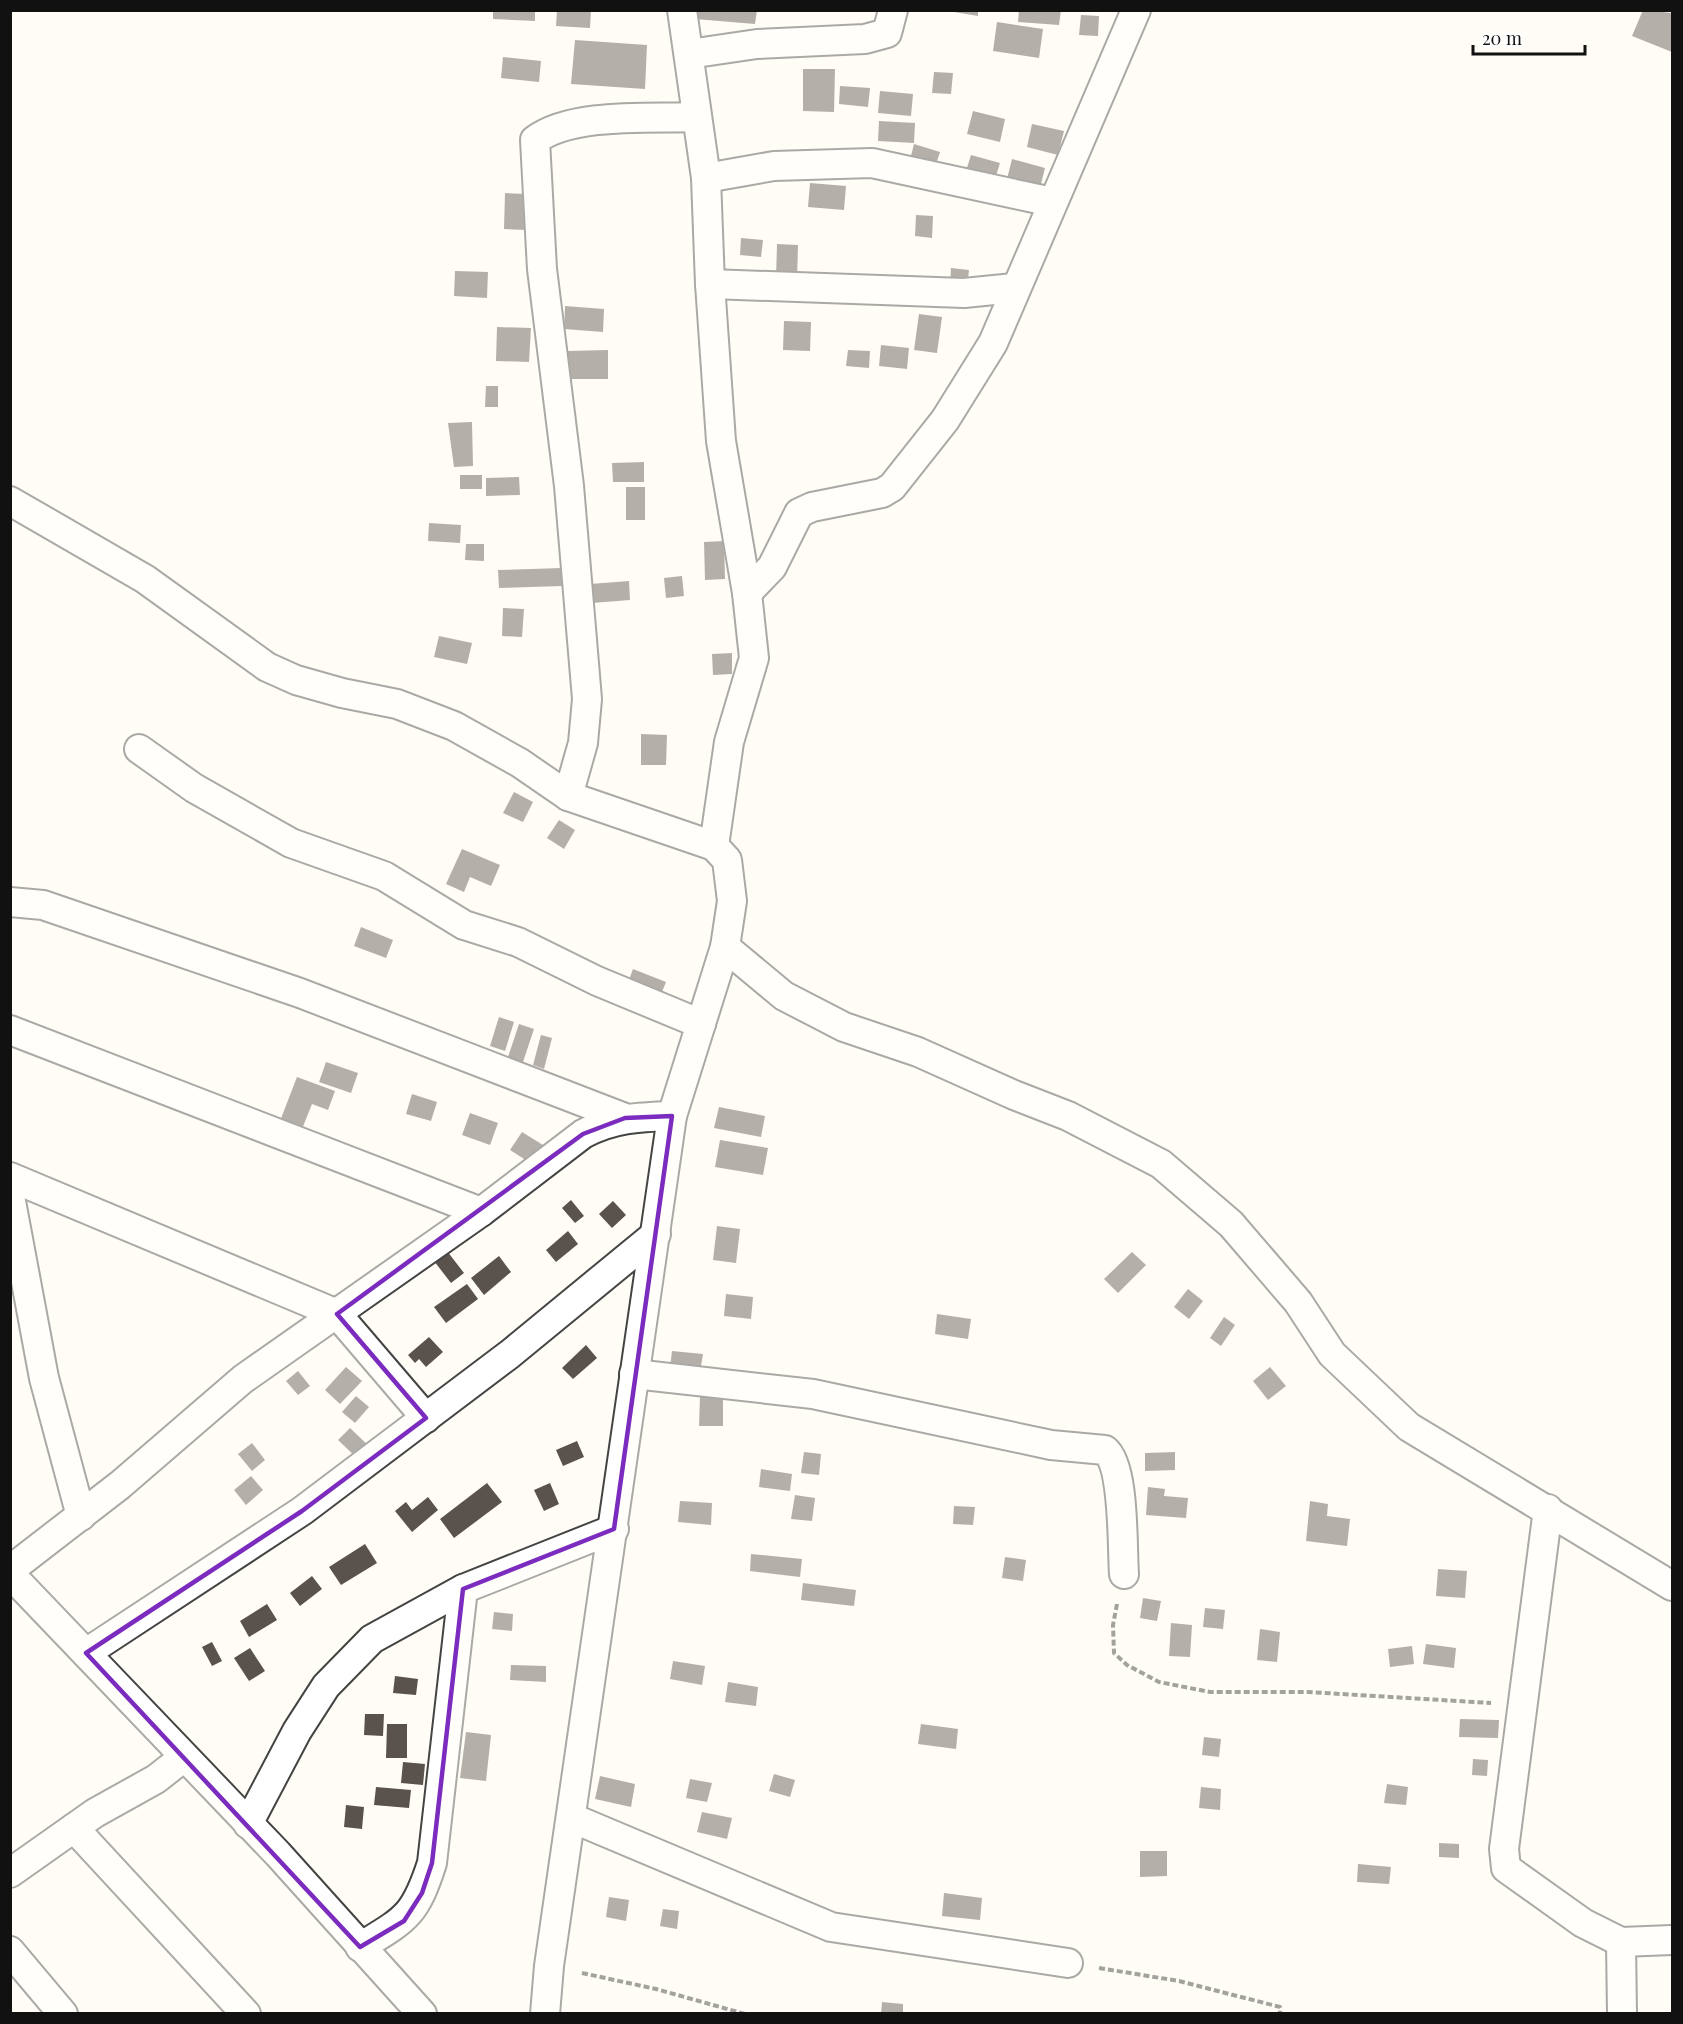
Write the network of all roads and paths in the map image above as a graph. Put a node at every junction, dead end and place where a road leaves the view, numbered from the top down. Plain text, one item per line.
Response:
1 (682, 10) edge
2 (893, 10) edge
3 (1136, 10) edge
4 (689, 54) junction
5 (697, 117) junction
6 (706, 178) junction
7 (1052, 202) junction
8 (710, 284) junction
9 (1014, 288) junction
10 (10, 501) edge
11 (747, 592) junction
12 (139, 749) dead end
13 (568, 796) junction
14 (714, 846) junction
15 (10, 902) edge
16 (725, 947) junction
17 (701, 1024) junction
18 (10, 1030) edge
19 (672, 1116) junction
20 (625, 1118) junction
21 (10, 1177) edge
22 (10, 1196) edge
23 (481, 1212) junction
24 (656, 1234) junction
25 (16, 1264) edge
26 (337, 1314) junction
27 (634, 1374) junction
28 (426, 1418) junction
29 (1548, 1509) junction
30 (81, 1516) junction
31 (614, 1529) junction
32 (10, 1572) edge
33 (1124, 1574) joint
34 (1672, 1586) edge
35 (464, 1589) junction
36 (86, 1653) junction
37 (1522, 1706) junction
38 (184, 1757) junction
39 (572, 1818) junction
40 (248, 1824) junction
41 (74, 1828) junction
42 (10, 1873) edge
43 (1672, 1940) edge
44 (1621, 1942) junction
45 (360, 1947) junction
46 (10, 1951) edge
47 (1068, 1964) joint
48 (549, 1966) junction
49 (63, 2013) edge
50 (246, 2013) edge
51 (422, 2013) edge
52 (545, 2013) edge
53 (745, 2013) edge
54 (1280, 2013) edge
55 (1622, 2013) edge

1 - 4 street
2 - 4 street
3 - 7 street
4 - 5 street
5 - 6 street
5 - 13 street
6 - 7 street
6 - 8 street
7 - 9 street
8 - 9 street
8 - 11 street
9 - 11 street
10 - 13 street
11 - 14 street
12 - 17 street
13 - 14 street
14 - 16 street
15 - 20 street
16 - 17 street
16 - 29 street
17 - 19 street
18 - 23 street
19 - 20 street
19 - 24 street
20 - 23 street
21 - 26 street
22 - 25 street
23 - 26 street
24 - 27 street
24 - 28 street
25 - 30 street
26 - 28 street
26 - 30 street
27 - 31 street
27 - 33 street
28 - 36 street
29 - 34 street
29 - 37 street
30 - 32 street
31 - 35 street
31 - 39 street
32 - 36 street
33 - 37 path
35 - 40 street
35 - 45 street
36 - 38 street
37 - 44 street
38 - 40 street
38 - 41 street
39 - 47 street
39 - 48 street
40 - 45 street
41 - 42 street
41 - 50 street
43 - 44 street
44 - 55 street
45 - 51 street
46 - 49 street
47 - 54 path
48 - 52 street
48 - 53 path

